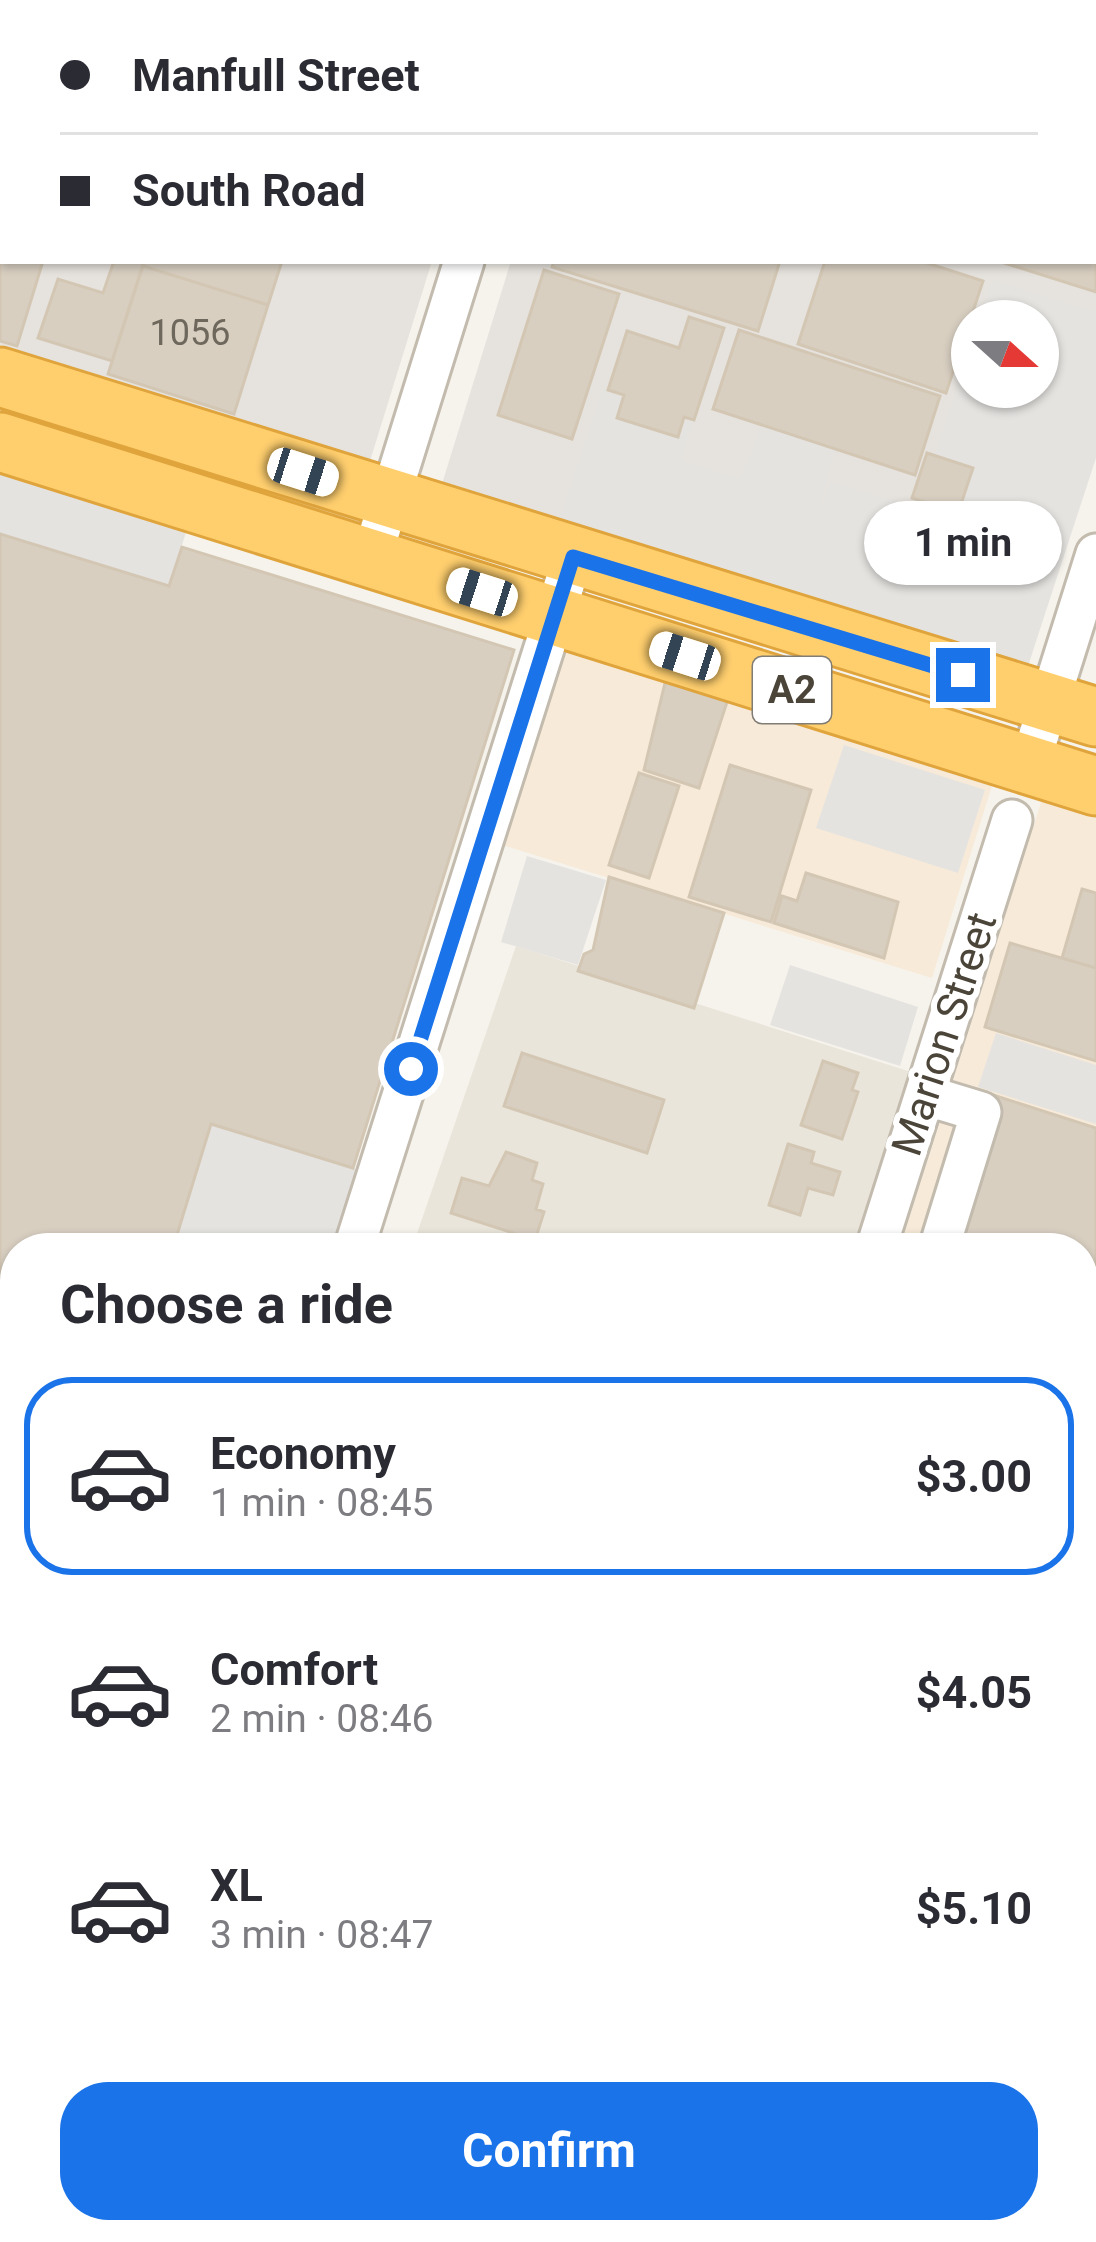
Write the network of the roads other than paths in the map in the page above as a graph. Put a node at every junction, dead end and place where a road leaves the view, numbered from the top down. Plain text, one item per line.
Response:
1 (463, 264) edge
2 (0, 376) edge
3 (0, 442) edge
4 (389, 499) junction
5 (1096, 554) edge
6 (372, 556) junction
7 (573, 557) junction
8 (556, 615) junction
9 (1073, 709) edge
10 (1029, 766) junction
11 (1096, 785) edge
12 (1012, 820) dead end
13 (925, 1094) junction
14 (359, 1233) edge
15 (881, 1233) edge
16 (943, 1233) edge

1 - 4 street
2 - 4 highway, A2
3 - 6 highway, A2
4 - 6 street
4 - 7 highway, A2
5 - 9 street
6 - 8 highway, A2
7 - 8 street
7 - 9 highway, A2
8 - 10 highway, A2
8 - 14 street
9 - 10 street
10 - 11 highway, A2
12 - 13 street, Marion Street
13 - 15 street, Marion Street
13 - 16 street

